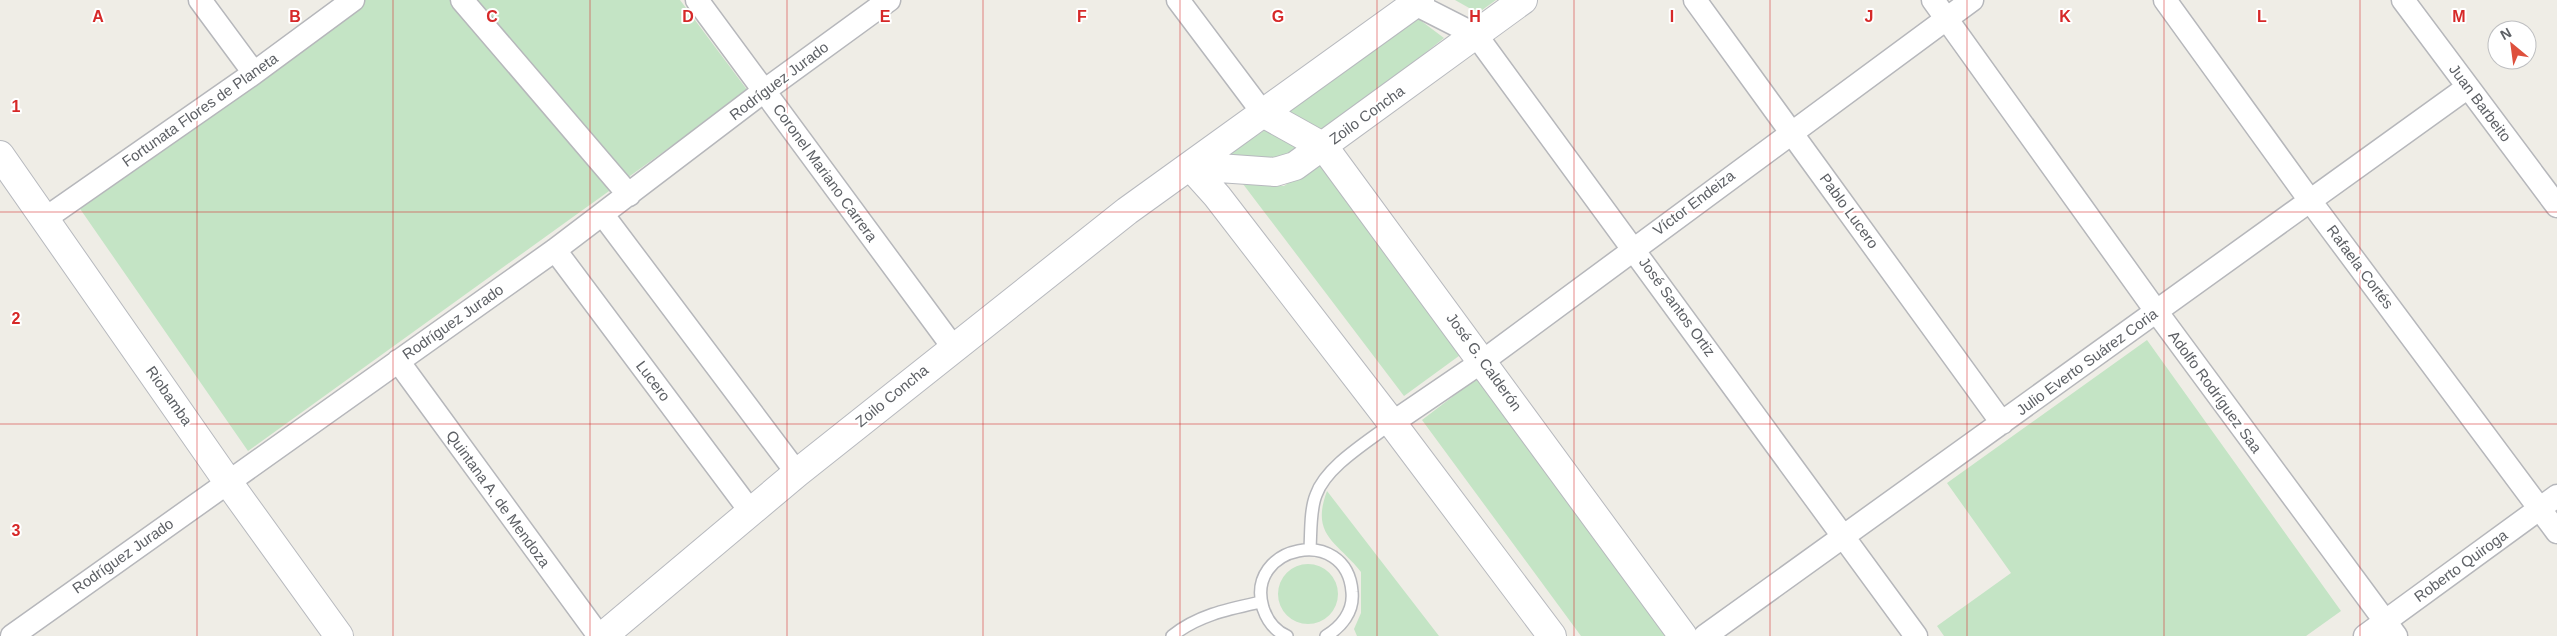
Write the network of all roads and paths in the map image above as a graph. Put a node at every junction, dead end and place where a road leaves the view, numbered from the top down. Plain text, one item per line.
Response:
1 (200, 0) edge
2 (353, 0) edge
3 (462, 0) edge
4 (697, 0) edge
5 (889, 0) edge
6 (1178, 0) edge
7 (1523, 0) edge
8 (1695, 0) edge
9 (1933, 0) edge
10 (1972, 0) edge
11 (2165, 0) edge
12 (2403, 0) edge
13 (1416, 1) edge
14 (1947, 18) junction
15 (1476, 35) junction
16 (254, 73) junction
17 (2468, 87) junction
18 (764, 91) junction
19 (1263, 113) junction
20 (1791, 132) junction
21 (1324, 147) junction
22 (1190, 166) junction
23 (4, 169) edge
24 (629, 195) junction
25 (2311, 202) junction
26 (2557, 206) edge
27 (603, 215) junction
28 (46, 218) junction
29 (1634, 248) junction
30 (555, 250) junction
31 (2156, 311) junction
32 (953, 347) junction
33 (398, 361) junction
34 (1483, 361) junction
35 (1392, 423) junction
36 (2002, 423) junction
37 (797, 473) junction
38 (228, 482) junction
39 (2548, 502) edge
40 (751, 512) junction
41 (2557, 532) edge
42 (1843, 537) junction
43 (1310, 549) junction
44 (1261, 602) junction
45 (2390, 629) edge
46 (1334, 634) edge
47 (12, 636) edge
48 (339, 636) edge
49 (598, 636) edge
50 (603, 636) edge
51 (1172, 636) edge
52 (1288, 636) edge
53 (1552, 636) edge
54 (1683, 636) edge
55 (1705, 636) edge
56 (1916, 636) edge
57 (2365, 636) edge

1 - 16 street
2 - 16 street, Fortunata Flores de Planeta
3 - 24 street
4 - 18 street, Coronel Mariano Carrera
5 - 18 street, Rodríguez Jurado
6 - 19 street
7 - 15 street, Zoilo Concha
8 - 20 street, Pablo Lucero
9 - 14 street, Adolfo Rodríguez Saa
10 - 14 street, Víctor Endeiza
11 - 25 street, Rafaela Cortés
12 - 17 street, Juan Barbeito
13 - 15 street, José Santos Ortiz
13 - 19 street, Zoilo Concha
14 - 20 street, Víctor Endeiza
14 - 31 street, Adolfo Rodríguez Saa
15 - 21 street, Zoilo Concha
15 - 29 street, José Santos Ortiz
16 - 28 street, Fortunata Flores de Planeta
17 - 25 street, Julio Everto Suárez Coria
17 - 26 street, Juan Barbeito
18 - 24 street, Rodríguez Jurado
18 - 32 street, Coronel Mariano Carrera
19 - 21 street, José G. Calderón
19 - 22 street, Zoilo Concha
20 - 29 street, Víctor Endeiza
20 - 36 street, Pablo Lucero
21 - 22 street, Zoilo Concha
21 - 34 street, José G. Calderón
22 - 32 street, Zoilo Concha
22 - 35 street
23 - 28 street, Riobamba
24 - 27 street, Rodríguez Jurado
25 - 31 street, Julio Everto Suárez Coria
25 - 39 street, Rafaela Cortés
27 - 30 street, Rodríguez Jurado
27 - 37 street
28 - 38 street, Riobamba
29 - 34 street, Víctor Endeiza
29 - 42 street, José Santos Ortiz
30 - 33 street, Rodríguez Jurado
30 - 40 street, Lucero
31 - 36 street, Julio Everto Suárez Coria
31 - 45 street, Adolfo Rodríguez Saa
32 - 37 street, Zoilo Concha
33 - 38 street, Rodríguez Jurado
33 - 49 street, Quintana A. de Mendoza
34 - 35 street, Víctor Endeiza
34 - 54 street, José G. Calderón
35 - 43 lane
35 - 53 street
36 - 42 street, Julio Everto Suárez Coria
37 - 40 street, Zoilo Concha
38 - 47 street, Rodríguez Jurado
38 - 48 street, Riobamba
39 - 41 street, Rafaela Cortés
39 - 45 street, Roberto Quiroga
40 - 50 street, Zoilo Concha
42 - 55 street, Julio Everto Suárez Coria
42 - 56 street, José Santos Ortiz
43 - 44 lane
43 - 46 lane
44 - 51 lane
44 - 52 lane
45 - 57 street, Roberto Quiroga

